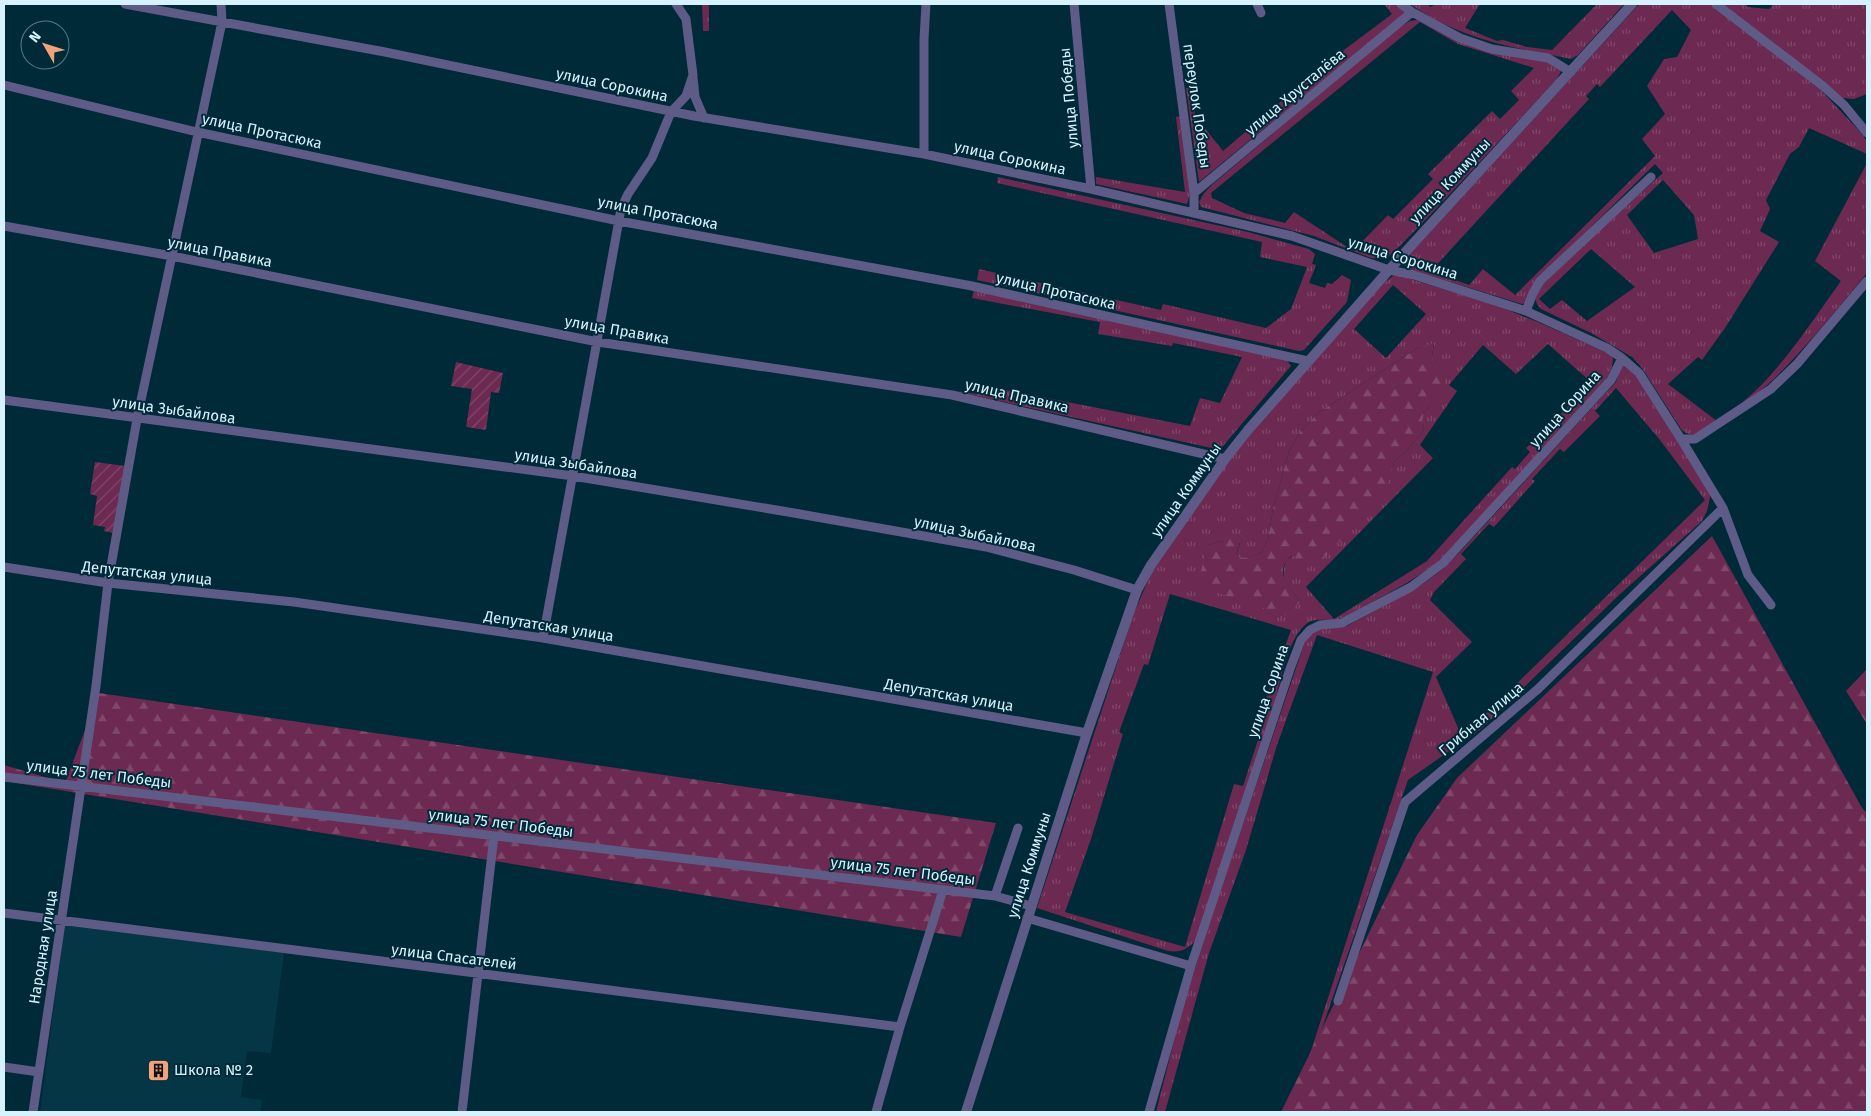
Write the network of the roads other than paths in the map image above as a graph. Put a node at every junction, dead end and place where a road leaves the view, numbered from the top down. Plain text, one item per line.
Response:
1 (125, 4) edge
2 (221, 4) edge
3 (676, 4) edge
4 (926, 4) edge
5 (1074, 4) edge
6 (1169, 4) edge
7 (1258, 4) edge
8 (1401, 4) edge
9 (1632, 4) edge
10 (1716, 4) edge
11 (1412, 12) junction
12 (1261, 14) dead end
13 (222, 22) junction
14 (1571, 72) junction
15 (692, 75) junction
16 (4, 85) edge
17 (671, 112) junction
18 (704, 118) junction
19 (197, 132) junction
20 (1867, 133) edge
21 (924, 154) junction
22 (1652, 177) dead end
23 (1091, 189) junction
24 (1194, 192) junction
25 (1194, 213) junction
26 (619, 220) junction
27 (4, 226) edge
28 (172, 256) junction
29 (1389, 270) junction
30 (1867, 281) edge
31 (1526, 310) junction
32 (598, 342) junction
33 (1622, 358) junction
34 (1308, 362) junction
35 (4, 400) edge
36 (137, 419) junction
37 (1681, 439) junction
38 (1225, 459) junction
39 (572, 476) junction
40 (1723, 508) junction
41 (4, 567) edge
42 (108, 583) junction
43 (1137, 590) junction
44 (1771, 605) dead end
45 (543, 638) junction
46 (1087, 733) junction
47 (4, 777) edge
48 (81, 786) junction
49 (1018, 828) dead end
50 (494, 836) junction
51 (943, 890) junction
52 (995, 896) junction
53 (1031, 906) junction
54 (4, 913) edge
55 (1027, 918) junction
56 (61, 920) junction
57 (1191, 966) junction
58 (477, 974) junction
59 (1338, 1001) dead end
60 (900, 1027) junction
61 (4, 1067) edge
62 (38, 1072) junction
63 (32, 1112) edge
64 (462, 1112) edge
65 (876, 1112) edge
66 (966, 1112) edge
67 (1149, 1112) edge

1 - 13 street, улица Сорокина
2 - 13 street, Народная улица
3 - 15 street
4 - 21 street
5 - 23 street, улица Победы
6 - 24 street, переулок Победы
7 - 12 street
8 - 11 street
9 - 14 street, улица Коммуны
10 - 20 street
11 - 14 street
11 - 24 street, улица Хрусталёва
13 - 17 street, улица Сорокина
13 - 19 street, Народная улица
14 - 29 street, улица Коммуны
15 - 17 street
15 - 18 street
16 - 19 street, улица Протасюка
17 - 18 street, улица Сорокина
17 - 26 street
18 - 21 street, улица Сорокина
19 - 26 street, улица Протасюка
19 - 28 street, Народная улица
21 - 23 street, улица Сорокина
22 - 31 street
23 - 25 street, улица Сорокина
24 - 25 street, переулок Победы
25 - 29 street, улица Сорокина
26 - 32 street
26 - 34 street, улица Протасюка
27 - 28 street, улица Правика
28 - 32 street, улица Правика
28 - 36 street, Народная улица
29 - 31 street, улица Сорокина
29 - 34 street, улица Коммуны
30 - 37 street
31 - 33 street, улица Сорокина
32 - 38 street, улица Правика
32 - 39 street
33 - 37 street, улица Сорокина
33 - 57 street, улица Сорина
34 - 38 street, улица Коммуны
35 - 36 street, улица Зыбайлова
36 - 39 street, улица Зыбайлова
36 - 42 street, Народная улица
37 - 40 street, улица Сорокина
38 - 43 street, улица Коммуны
39 - 43 street, улица Зыбайлова
39 - 45 street
40 - 44 street, улица Сорокина
40 - 59 street, Грибная улица
41 - 42 street, Депутатская улица
42 - 45 street, Депутатская улица
42 - 48 street, Народная улица
43 - 46 street, улица Коммуны
45 - 46 street, Депутатская улица
46 - 53 street, улица Коммуны
47 - 48 street, улица 75 лет Победы
48 - 50 street, улица 75 лет Победы
48 - 56 street, Народная улица
49 - 52 street
50 - 51 street, улица 75 лет Победы
50 - 58 street
51 - 52 street, улица 75 лет Победы
51 - 60 street
52 - 53 street, улица 75 лет Победы
53 - 55 street, улица Коммуны
54 - 56 street, улица Спасателей
55 - 57 street
55 - 66 street, улица Коммуны
56 - 58 street, улица Спасателей
56 - 62 street, Народная улица
57 - 67 street, улица Сорина
58 - 60 street, улица Спасателей
58 - 64 street
60 - 65 street
61 - 62 street
62 - 63 street, Народная улица

